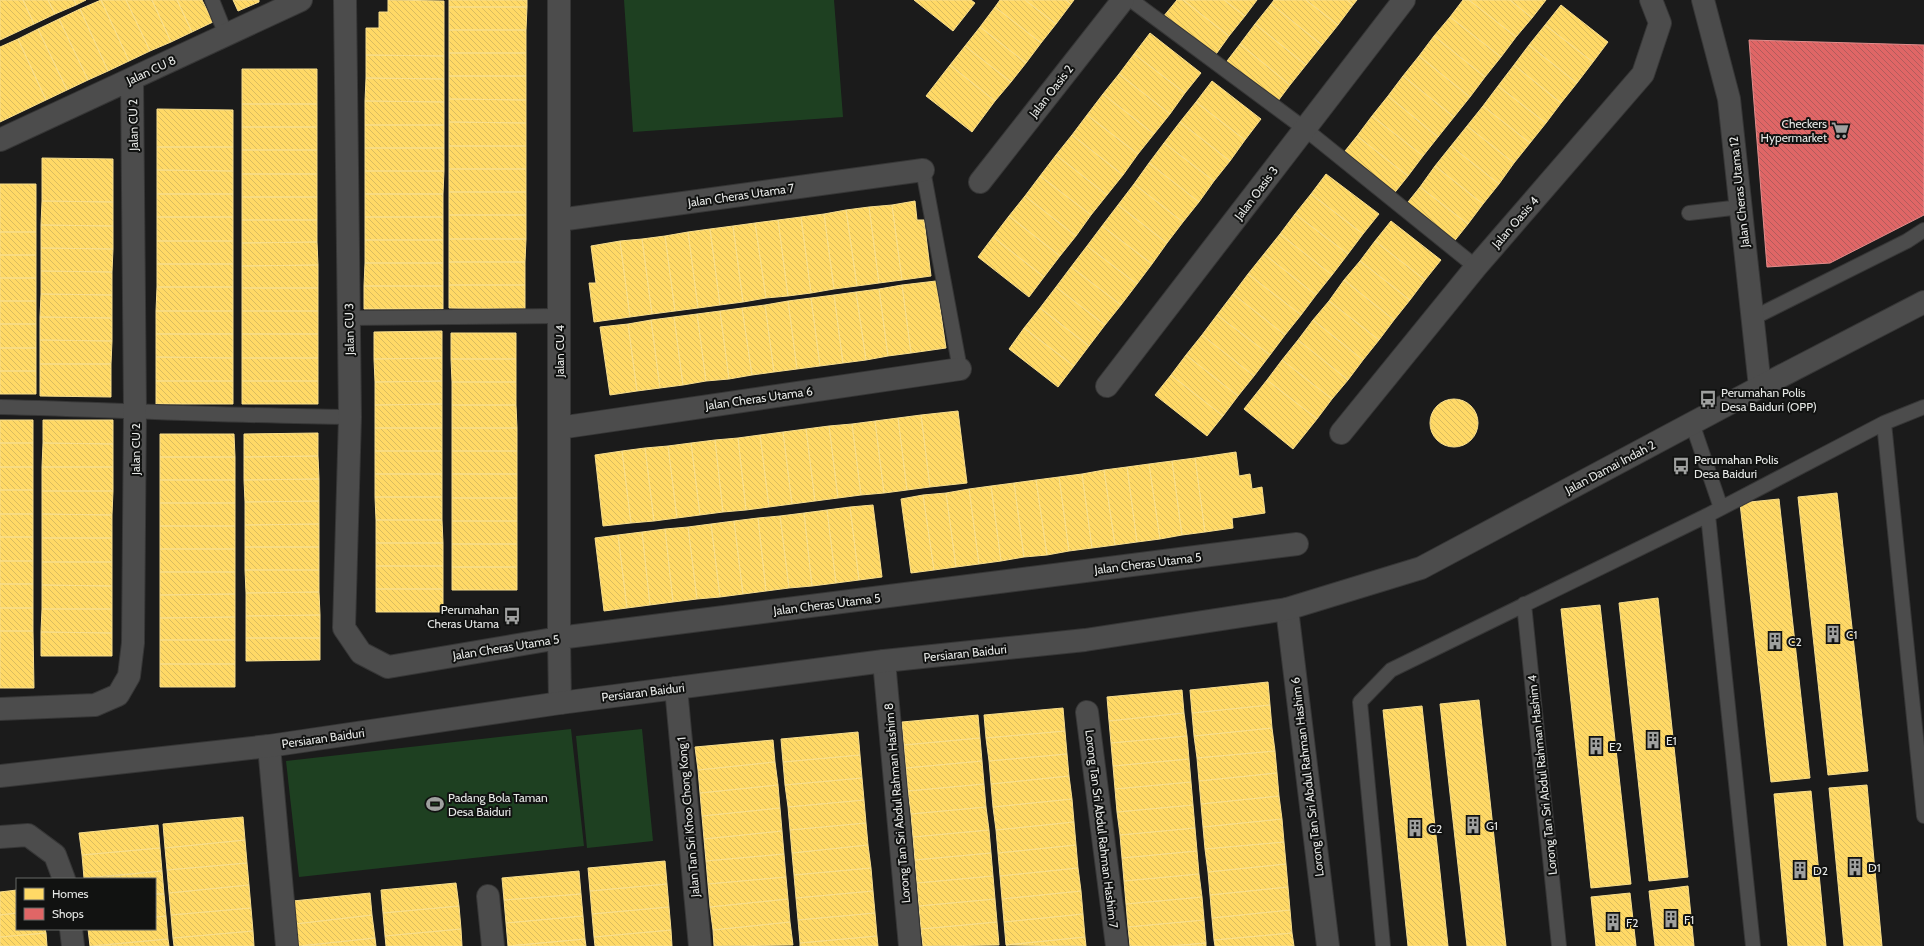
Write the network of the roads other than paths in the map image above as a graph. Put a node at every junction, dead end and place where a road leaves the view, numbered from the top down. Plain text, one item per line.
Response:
1 (212, 0) edge
2 (302, 0) edge
3 (345, 0) edge
4 (559, 0) edge
5 (1123, 0) edge
6 (1131, 0) edge
7 (1404, 0) edge
8 (1652, 0) edge
9 (1703, 0) edge
10 (226, 35) junction
11 (132, 79) junction
12 (1305, 129) junction
13 (0, 140) edge
14 (924, 170) joint
15 (980, 182) dead end
16 (1741, 207) junction
17 (1689, 212) dead end
18 (559, 220) junction
19 (1924, 230) edge
20 (1476, 267) junction
21 (1924, 302) edge
22 (559, 316) junction
23 (349, 318) junction
24 (1753, 318) junction
25 (960, 369) joint
26 (1107, 386) dead end
27 (1760, 387) junction
28 (0, 407) edge
29 (1924, 407) edge
30 (135, 410) junction
31 (350, 417) junction
32 (1692, 423) junction
33 (1884, 423) junction
34 (559, 428) junction
35 (1341, 433) dead end
36 (1721, 508) junction
37 (1708, 515) junction
38 (1297, 544) dead end
39 (1524, 604) junction
40 (1287, 609) junction
41 (559, 638) junction
42 (361, 654) joint
43 (884, 661) junction
44 (676, 688) junction
45 (560, 703) junction
46 (0, 709) edge
47 (1086, 712) dead end
48 (268, 746) junction
49 (0, 776) edge
50 (1924, 816) edge
51 (0, 837) edge
52 (64, 878) edge
53 (488, 896) dead end
54 (71, 930) edge
55 (73, 946) edge
56 (287, 946) edge
57 (493, 946) edge
58 (700, 946) edge
59 (910, 946) edge
60 (1117, 946) edge
61 (1328, 946) edge
62 (1383, 946) edge
63 (1559, 946) edge
64 (1754, 946) edge

1 - 10 lane
2 - 10 street, Jalan CU 8
3 - 23 street, Jalan CU 3
4 - 18 street, Jalan CU 4
5 - 15 street, Jalan Oasis 2
6 - 12 lane
7 - 12 street, Jalan Oasis 3
8 - 20 street, Jalan Oasis 4
9 - 16 street, Jalan Cheras Utama 12
10 - 11 street, Jalan CU 8
11 - 13 street, Jalan CU 8
11 - 30 street, Jalan CU 2
12 - 20 lane
12 - 26 street, Jalan Oasis 3
14 - 18 street, Jalan Cheras Utama 7
14 - 25 lane
16 - 17 lane
16 - 24 street, Jalan Cheras Utama 12
18 - 22 street, Jalan CU 4
19 - 24 lane
20 - 35 street, Jalan Oasis 4
21 - 27 street, Jalan Damai Indah 2
22 - 23 lane
22 - 34 street, Jalan CU 4
23 - 31 street, Jalan CU 3
24 - 27 street, Jalan Cheras Utama 12
25 - 34 street, Jalan Cheras Utama 6
27 - 32 street, Jalan Damai Indah 2
28 - 30 lane
29 - 33 lane
30 - 31 lane
30 - 46 street, Jalan CU 2
31 - 42 street, Jalan CU 3
32 - 36 lane
32 - 40 street, Jalan Damai Indah 2
33 - 36 lane
33 - 50 lane
34 - 41 street, Jalan CU 4
36 - 37 lane
37 - 39 lane
37 - 64 lane
38 - 41 street, Jalan Cheras Utama 5
39 - 62 lane
39 - 63 lane, Lorong Tan Sri Abdul Rahman Hashim 4
40 - 43 street, Persiaran Baiduri
40 - 61 street, Lorong Tan Sri Abdul Rahman Hashim 6
41 - 42 street, Jalan Cheras Utama 5
41 - 45 street, Jalan CU 4
43 - 44 street, Persiaran Baiduri
43 - 59 street, Lorong Tan Sri Abdul Rahman Hashim 8
44 - 45 street, Persiaran Baiduri
44 - 58 street, Jalan Tan Sri Khoo Chong Kong 1
45 - 48 street, Persiaran Baiduri
47 - 60 street, Lorong Tan Sri Abdul Rahman Hashim 7
48 - 49 street, Persiaran Baiduri
48 - 56 street
51 - 52 street
53 - 57 street
54 - 55 street

